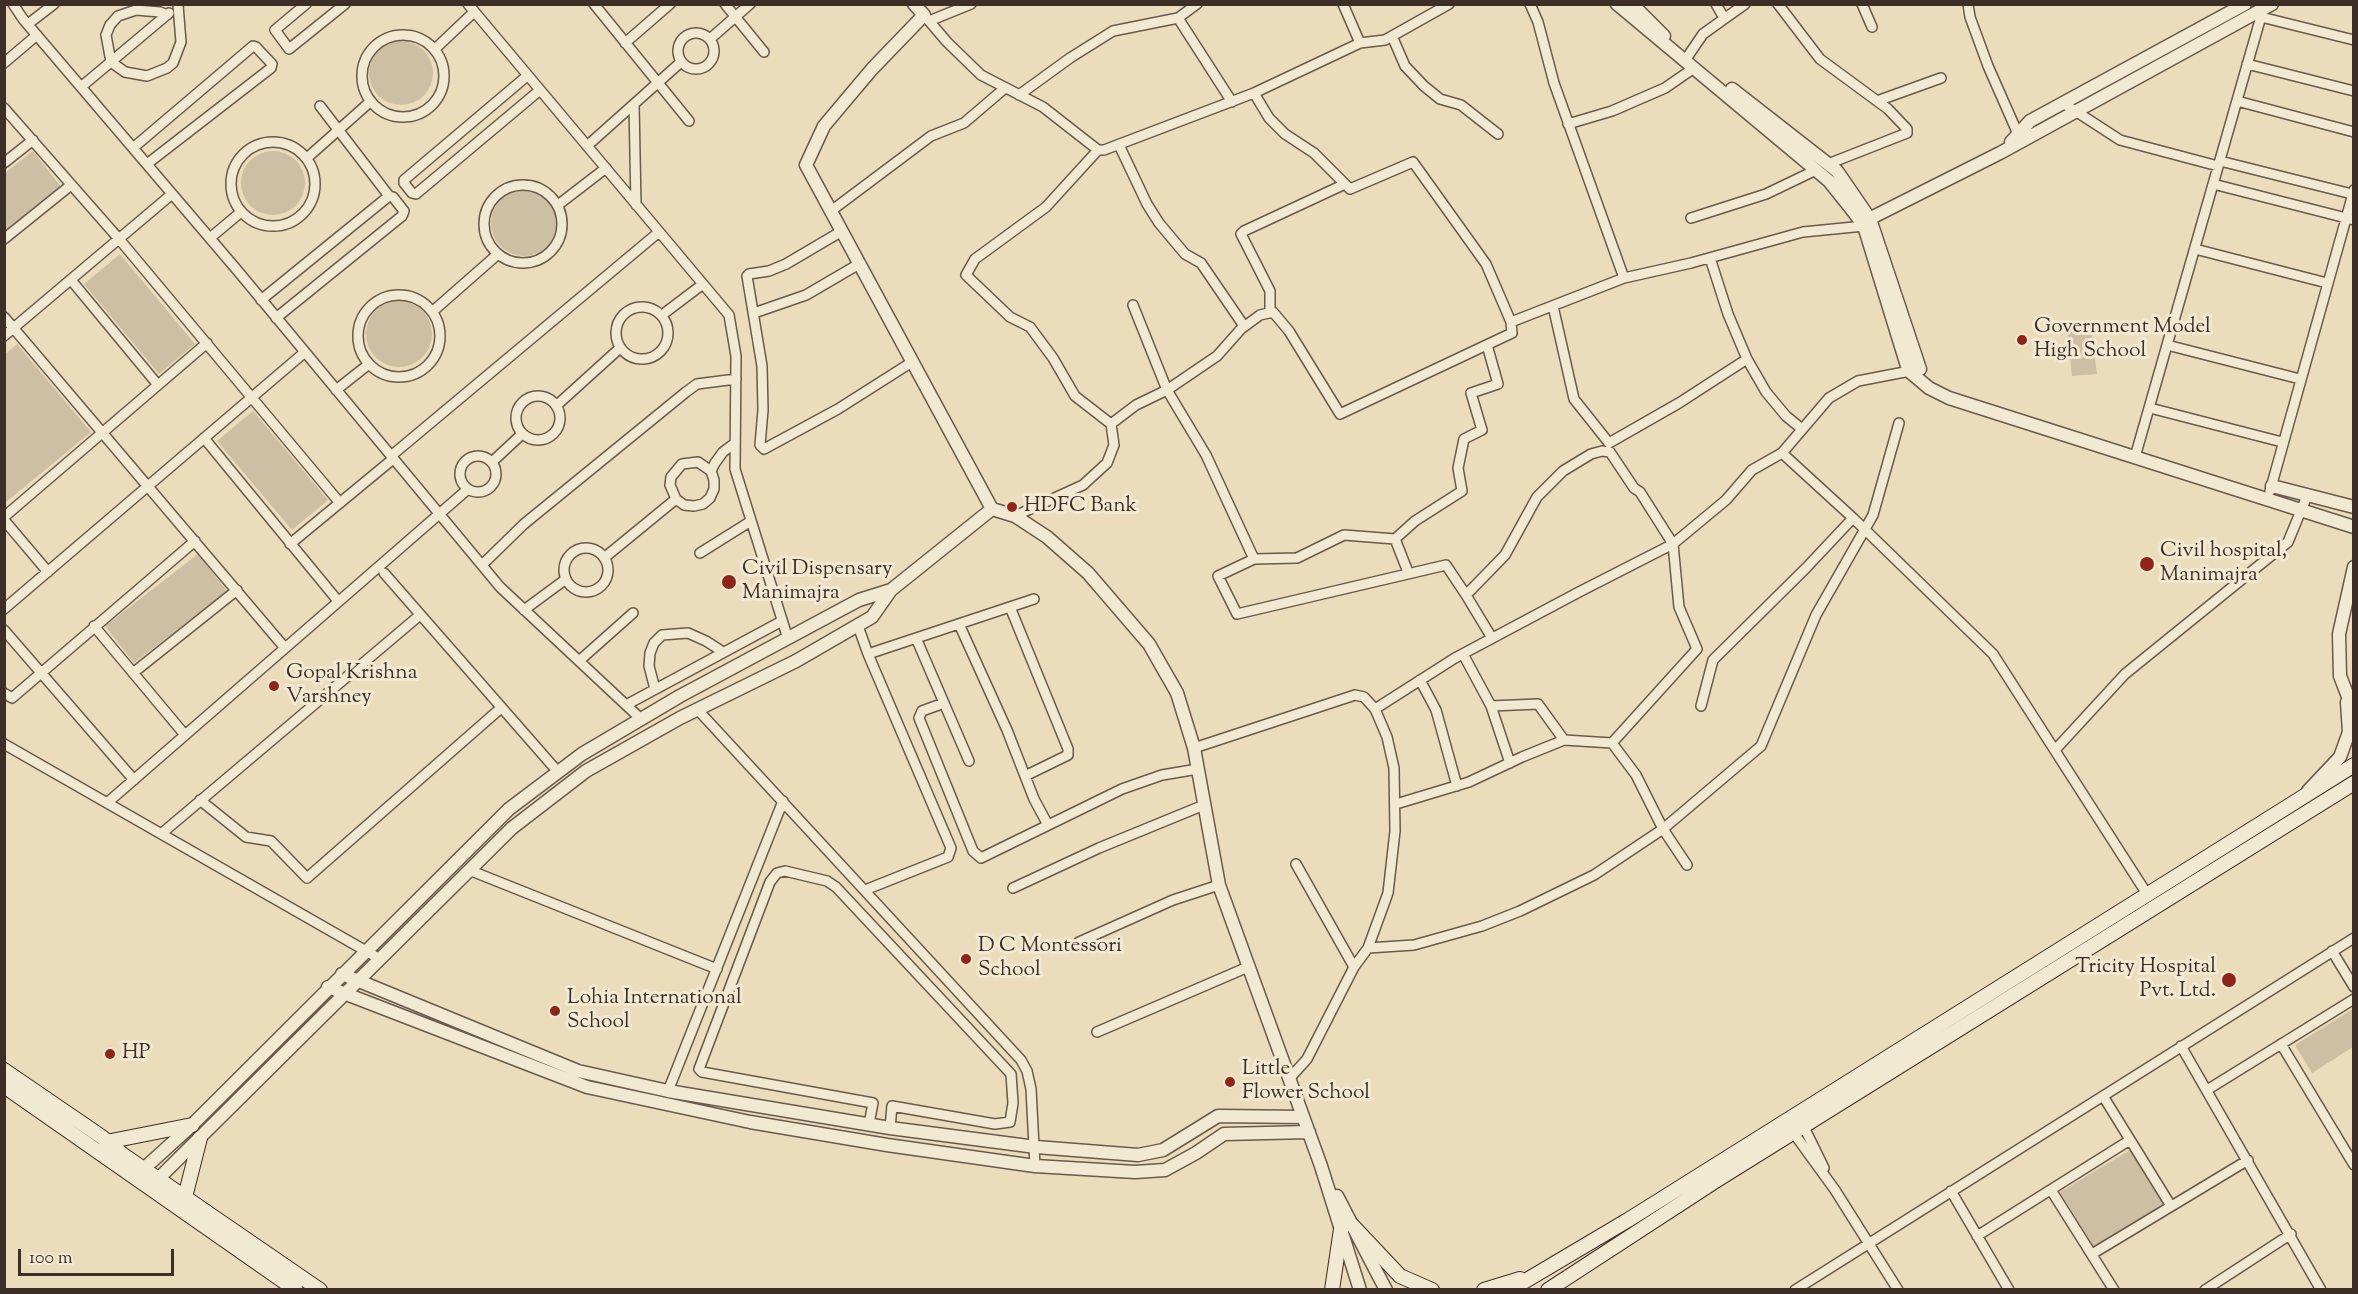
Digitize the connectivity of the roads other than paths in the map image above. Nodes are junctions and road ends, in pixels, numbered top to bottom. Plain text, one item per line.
1 (14, 4) edge
2 (54, 4) edge
3 (306, 4) edge
4 (345, 4) edge
5 (594, 4) edge
6 (670, 4) edge
7 (725, 4) edge
8 (750, 4) edge
9 (914, 4) edge
10 (971, 4) edge
11 (1197, 4) edge
12 (1343, 4) edge
13 (1423, 4) edge
14 (1449, 4) edge
15 (1530, 4) edge
16 (1617, 4) edge
17 (1632, 4) edge
18 (1716, 4) edge
19 (1745, 4) edge
20 (1778, 4) edge
21 (1862, 4) edge
22 (1968, 4) edge
23 (2245, 4) edge
24 (179, 5) edge
25 (471, 8) edge
26 (2265, 9) edge
27 (167, 15) junction
28 (1428, 15) junction
29 (735, 18) junction
30 (926, 18) junction
31 (1178, 18) junction
32 (1724, 18) junction
33 (28, 24) junction
34 (1872, 27) dead end
35 (37, 35) junction
36 (1392, 36) junction
37 (710, 39) junction
38 (2354, 40) edge
39 (625, 43) junction
40 (1360, 43) junction
41 (435, 49) junction
42 (764, 52) dead end
43 (1688, 56) junction
44 (111, 62) junction
45 (681, 62) junction
46 (4, 63) edge
47 (2247, 64) junction
48 (1694, 68) junction
49 (527, 76) junction
50 (1941, 78) dead end
51 (657, 82) junction
52 (81, 87) junction
53 (1005, 88) junction
54 (540, 90) junction
55 (2354, 91) edge
56 (1254, 93) junction
57 (1019, 95) junction
58 (371, 101) junction
59 (1876, 101) junction
60 (2237, 101) junction
61 (1232, 102) junction
62 (2063, 103) junction
63 (634, 104) junction
64 (320, 106) dead end
65 (4, 108) edge
66 (2075, 111) junction
67 (689, 120) dead end
68 (1568, 124) junction
69 (339, 130) junction
70 (2354, 132) edge
71 (1498, 134) dead end
72 (2018, 134) junction
73 (33, 140) junction
74 (1119, 145) junction
75 (587, 146) junction
76 (133, 148) junction
77 (1098, 150) junction
78 (2000, 153) junction
79 (307, 158) junction
80 (4, 163) edge
81 (2219, 163) junction
82 (147, 164) junction
83 (1828, 164) junction
84 (606, 168) junction
85 (1816, 170) junction
86 (1345, 184) junction
87 (2213, 184) junction
88 (70, 185) junction
89 (2353, 192) edge
90 (172, 194) junction
91 (389, 196) junction
92 (558, 205) junction
93 (636, 205) junction
94 (831, 211) junction
95 (241, 212) junction
96 (1691, 218) dead end
97 (2350, 219) edge
98 (1865, 223) junction
99 (842, 231) junction
100 (658, 232) junction
101 (210, 238) junction
102 (4, 239) edge
103 (119, 239) junction
104 (2195, 249) junction
105 (498, 254) junction
106 (1710, 258) junction
107 (859, 264) junction
108 (1624, 278) junction
109 (71, 280) junction
110 (2327, 283) junction
111 (703, 284) junction
112 (261, 300) junction
113 (1133, 305) dead end
114 (1553, 306) junction
115 (432, 312) junction
116 (753, 313) junction
117 (1270, 313) junction
118 (662, 315) junction
119 (4, 317) edge
120 (276, 318) junction
121 (1511, 322) junction
122 (1244, 326) junction
123 (14, 328) junction
124 (4, 336) edge
125 (207, 343) junction
126 (1487, 345) junction
127 (2167, 345) junction
128 (620, 348) junction
129 (305, 352) junction
130 (1747, 359) junction
131 (912, 362) junction
132 (369, 364) junction
133 (1915, 370) junction
134 (736, 379) junction
135 (2300, 379) junction
136 (158, 385) junction
137 (336, 390) junction
138 (1167, 390) junction
139 (252, 398) junction
140 (556, 406) junction
141 (2150, 408) junction
142 (1899, 423) dead end
143 (1111, 424) junction
144 (1802, 429) junction
145 (102, 433) junction
146 (522, 434) junction
147 (204, 438) junction
148 (2282, 442) junction
149 (735, 443) junction
150 (1782, 453) junction
151 (392, 457) junction
152 (2135, 457) junction
153 (492, 462) junction
154 (711, 471) junction
155 (2272, 486) junction
156 (148, 487) junction
157 (468, 489) junction
158 (2307, 496) junction
159 (676, 499) junction
160 (2267, 499) junction
161 (340, 503) junction
162 (2354, 507) edge
163 (992, 509) junction
164 (2301, 511) junction
165 (439, 513) junction
166 (1015, 516) junction
167 (1853, 518) junction
168 (4, 519) edge
169 (751, 521) junction
170 (2354, 527) edge
171 (1864, 529) junction
172 (1395, 539) junction
173 (195, 541) junction
174 (290, 544) junction
175 (1673, 544) junction
176 (700, 553) dead end
177 (604, 558) junction
178 (1254, 559) junction
179 (482, 565) junction
180 (2354, 567) edge
181 (48, 572) junction
182 (1408, 572) junction
183 (384, 573) dead end
184 (566, 579) junction
185 (237, 590) junction
186 (891, 590) junction
187 (1466, 595) junction
188 (1034, 599) dead end
189 (338, 601) junction
190 (1010, 607) junction
191 (4, 609) edge
192 (524, 610) junction
193 (633, 613) dead end
194 (420, 615) junction
195 (782, 621) junction
196 (959, 624) junction
197 (94, 626) junction
198 (858, 626) junction
199 (4, 630) edge
200 (916, 638) junction
201 (1492, 638) junction
202 (788, 639) junction
203 (285, 648) junction
204 (723, 652) junction
205 (868, 654) junction
206 (1462, 654) junction
207 (579, 661) junction
208 (796, 661) junction
209 (40, 672) junction
210 (133, 673) junction
211 (1420, 680) junction
212 (655, 689) junction
213 (4, 693) edge
214 (2347, 695) junction
215 (944, 703) junction
216 (626, 705) junction
217 (1491, 706) junction
218 (1701, 706) dead end
219 (501, 708) junction
220 (697, 709) junction
221 (1375, 709) junction
222 (2354, 712) edge
223 (641, 719) junction
224 (654, 732) junction
225 (185, 735) junction
226 (1564, 740) junction
227 (1612, 743) junction
228 (4, 744) edge
229 (1194, 748) junction
230 (2055, 750) junction
231 (969, 760) dead end
232 (1509, 763) junction
233 (2354, 765) edge
234 (1198, 769) junction
235 (558, 772) junction
236 (1025, 776) junction
237 (134, 780) junction
238 (2354, 783) edge
239 (1457, 786) junction
240 (200, 800) junction
241 (2299, 800) junction
242 (783, 801) junction
243 (107, 803) junction
244 (1396, 804) junction
245 (1204, 805) junction
246 (1048, 825) junction
247 (1663, 829) junction
248 (161, 834) junction
249 (1296, 864) dead end
250 (1687, 865) dead end
251 (469, 870) junction
252 (1218, 885) junction
253 (1013, 888) dead end
254 (865, 890) junction
255 (2147, 894) junction
256 (2354, 938) edge
257 (1079, 942) dead end
258 (1368, 948) junction
259 (365, 951) junction
260 (2332, 951) junction
261 (380, 959) junction
262 (1248, 967) junction
263 (1354, 967) junction
264 (717, 969) junction
265 (342, 974) junction
266 (359, 980) junction
267 (328, 987) junction
268 (2354, 987) edge
269 (345, 994) junction
270 (2354, 999) edge
271 (1097, 1032) dead end
272 (2281, 1044) junction
273 (2181, 1046) junction
274 (4, 1070) edge
275 (576, 1077) junction
276 (1289, 1079) junction
277 (4, 1086) edge
278 (2206, 1090) junction
279 (668, 1091) junction
280 (2103, 1096) junction
281 (873, 1103) junction
282 (211, 1106) junction
283 (892, 1106) junction
284 (223, 1116) junction
285 (1303, 1117) junction
286 (869, 1124) junction
287 (1795, 1124) junction
288 (192, 1125) junction
289 (890, 1128) junction
290 (1309, 1132) junction
291 (200, 1138) junction
292 (2130, 1140) junction
293 (106, 1142) junction
294 (1036, 1147) junction
295 (2248, 1160) junction
296 (2354, 1165) edge
297 (1035, 1166) junction
298 (139, 1173) junction
299 (154, 1183) junction
300 (2051, 1190) junction
301 (1951, 1191) junction
302 (184, 1197) junction
303 (2171, 1206) junction
304 (1347, 1227) junction
305 (2291, 1234) junction
306 (1977, 1236) junction
307 (1869, 1243) junction
308 (2092, 1254) junction
309 (1534, 1275) junction
310 (2220, 1286) edge
311 (296, 1290) edge
312 (320, 1290) edge
313 (1332, 1290) edge
314 (1360, 1290) edge
315 (1386, 1290) edge
316 (1432, 1290) edge
317 (1484, 1290) edge
318 (1510, 1290) edge
319 (1548, 1290) edge
320 (1795, 1290) edge
321 (1898, 1290) edge
322 (2009, 1290) edge
323 (2114, 1290) edge
324 (2205, 1290) edge
325 (2321, 1290) edge

1 - 33 street
2 - 33 street
3 - 4 street
5 - 39 street
6 - 39 street
7 - 29 street
8 - 29 street
9 - 30 street
10 - 30 street
11 - 31 street
12 - 40 street
13 - 28 street
14 - 28 street
15 - 68 street
16 - 48 street
17 - 43 street
18 - 32 street
19 - 32 street
20 - 59 street
21 - 34 street
22 - 72 street
23 - 62 street
24 - 27 street
24 - 44 street
25 - 41 street
25 - 49 street
26 - 38 street
26 - 47 street
26 - 66 street
27 - 44 street
27 - 44 street
28 - 36 street
29 - 37 street
29 - 42 street
30 - 53 street
30 - 94 street
31 - 57 street
31 - 61 street
32 - 43 street
33 - 35 street
35 - 46 street
35 - 52 street
36 - 40 street
36 - 71 street
37 - 45 street
37 - 45 street
39 - 51 street
40 - 56 street
41 - 58 street
41 - 58 street
43 - 83 street
44 - 52 street
45 - 51 street
47 - 55 street
47 - 60 street
48 - 68 street
48 - 85 street
49 - 54 street
49 - 54 street
50 - 59 street
51 - 63 street
51 - 67 street
52 - 76 street
53 - 57 street
53 - 94 street
54 - 75 street
56 - 61 street
56 - 86 street
57 - 77 street
58 - 69 street
59 - 83 street
60 - 70 street
60 - 81 street
61 - 74 street
62 - 66 street
62 - 72 street
63 - 75 street
63 - 93 street
64 - 69 street
65 - 73 street
66 - 78 street
66 - 81 street
68 - 108 street
69 - 79 street
69 - 91 street
72 - 78 street
73 - 80 street
73 - 88 street
74 - 77 street
74 - 122 street
75 - 84 street
76 - 82 street
76 - 82 street
77 - 143 street
78 - 98 street
79 - 95 street
79 - 95 street
81 - 87 street
81 - 89 street
82 - 90 street
83 - 98 street
84 - 92 street
84 - 93 street
85 - 96 street
85 - 98 street
86 - 117 street
86 - 121 street
87 - 97 street
87 - 104 street
88 - 102 street
88 - 103 street
89 - 97 street
90 - 101 street
90 - 103 street
91 - 112 street
91 - 120 street
92 - 105 street
92 - 105 street
93 - 100 street
94 - 99 street
95 - 101 street
97 - 110 street
98 - 106 street
98 - 133 street
99 - 107 street
99 - 116 street
100 - 111 street
100 - 151 street
101 - 112 street
103 - 109 street
103 - 125 street
104 - 110 street
104 - 127 street
105 - 115 street
106 - 108 street
106 - 130 street
107 - 116 street
107 - 131 street
108 - 114 street
109 - 123 street
109 - 136 street
110 - 135 street
111 - 118 street
111 - 134 street
112 - 120 street
113 - 138 street
114 - 121 street
114 - 130 street
115 - 132 street
115 - 132 street
116 - 131 street
117 - 122 street
117 - 126 street
118 - 128 street
118 - 128 street
119 - 123 street
120 - 129 street
121 - 126 street
122 - 138 street
123 - 124 street
123 - 145 street
125 - 136 street
125 - 139 street
126 - 172 street
127 - 135 street
127 - 141 street
128 - 140 street
129 - 137 street
129 - 139 street
130 - 144 street
131 - 163 street
132 - 137 street
133 - 144 street
133 - 152 street
134 - 149 street
134 - 179 street
135 - 148 street
136 - 145 street
137 - 151 street
138 - 143 street
138 - 178 street
139 - 147 street
139 - 161 street
140 - 146 street
140 - 146 street
141 - 148 street
141 - 152 street
142 - 171 street
143 - 166 street
144 - 150 street
145 - 156 street
145 - 168 street
146 - 153 street
147 - 156 street
147 - 174 street
148 - 155 street
149 - 154 street
149 - 169 street
150 - 167 street
150 - 175 street
151 - 161 street
151 - 165 street
152 - 160 street
153 - 157 street
153 - 157 street
154 - 159 street
154 - 159 street
155 - 158 street
155 - 160 street
156 - 173 street
156 - 181 street
157 - 165 street
158 - 162 street
158 - 164 street
159 - 177 street
160 - 164 street
161 - 174 street
163 - 166 street
163 - 186 street
164 - 170 street
164 - 230 street
165 - 179 street
165 - 189 street
166 - 229 street
167 - 171 street
167 - 218 street
168 - 181 street
169 - 176 street
169 - 195 street
171 - 230 street
171 - 247 street
172 - 178 street
172 - 182 street
173 - 185 street
173 - 197 street
174 - 189 street
175 - 187 street
175 - 201 street
175 - 227 street
177 - 184 street
177 - 184 street
178 - 182 street
179 - 192 street
180 - 214 street
181 - 191 street
182 - 187 street
183 - 194 street
184 - 192 street
185 - 203 street
185 - 210 street
186 - 198 street
186 - 202 street
187 - 201 street
188 - 190 street
189 - 203 street
190 - 196 street
190 - 236 street
192 - 207 street
193 - 207 street
194 - 219 street
194 - 240 street
195 - 202 street
195 - 204 street
196 - 200 street
196 - 236 street
197 - 209 street
197 - 210 street
198 - 205 street
198 - 208 street
199 - 209 street
200 - 205 street
200 - 215 street
201 - 206 street
202 - 208 street
202 - 223 street
203 - 225 street
204 - 212 street
204 - 212 street
205 - 254 street
206 - 211 street
206 - 217 street
207 - 216 street
208 - 220 street
209 - 213 street
209 - 237 street
210 - 225 street
211 - 221 street
211 - 239 street
212 - 216 street
214 - 222 street
214 - 241 street
215 - 231 street
215 - 246 street
216 - 223 street
217 - 226 street
217 - 232 street
219 - 235 street
219 - 240 street
220 - 224 street
220 - 242 street
221 - 229 street
221 - 244 street
223 - 224 street
223 - 235 street
224 - 251 street
225 - 237 street
226 - 227 street
226 - 232 street
227 - 247 street
228 - 243 street
229 - 234 street
230 - 255 street
232 - 239 street
233 - 241 main road
234 - 245 street
234 - 246 street
235 - 259 street
236 - 246 street
237 - 243 street
238 - 287 main road
239 - 244 street
240 - 248 street
241 - 255 main road
242 - 254 street
242 - 264 street
243 - 248 street
244 - 258 street
245 - 252 street
245 - 253 street
247 - 250 street
247 - 258 street
248 - 259 street
249 - 263 street
251 - 261 street
251 - 264 street
252 - 257 street
252 - 262 street
254 - 294 street
255 - 287 main road
256 - 260 street
258 - 263 street
259 - 261 street
259 - 265 street
260 - 268 street
260 - 273 street
261 - 266 street
262 - 271 street
262 - 276 street
263 - 276 street
264 - 279 street
265 - 266 street
265 - 267 street
266 - 269 street
266 - 275 street
267 - 269 street
267 - 282 street
269 - 275 street
269 - 284 street
270 - 272 street
272 - 278 street
272 - 296 street
273 - 278 street
273 - 280 street
274 - 293 main road
275 - 279 street
275 - 297 street
276 - 285 street
277 - 298 main road
278 - 295 street
279 - 286 street
280 - 292 street
280 - 301 street
281 - 283 street
281 - 283 street
281 - 286 street
282 - 284 street
282 - 288 street
283 - 289 street
284 - 291 street
285 - 290 street
285 - 294 street
286 - 289 street
287 - 307 street
287 - 309 main road
287 - 319 main road
288 - 293 main road
288 - 298 street
289 - 294 street
290 - 297 street
290 - 304 street
291 - 299 street
291 - 302 main road
292 - 300 street
292 - 303 street
293 - 298 main road
294 - 297 street
295 - 303 street
295 - 305 street
298 - 299 main road
299 - 302 main road
299 - 311 main road
300 - 306 street
300 - 308 street
301 - 306 street
301 - 307 street
302 - 312 main road
303 - 308 street
304 - 313 main road
304 - 314 street
304 - 315 street
304 - 316 main road
305 - 310 street
305 - 325 street
306 - 322 street
307 - 320 street
307 - 321 street
308 - 323 street
309 - 317 main road
309 - 318 main road
310 - 324 street

